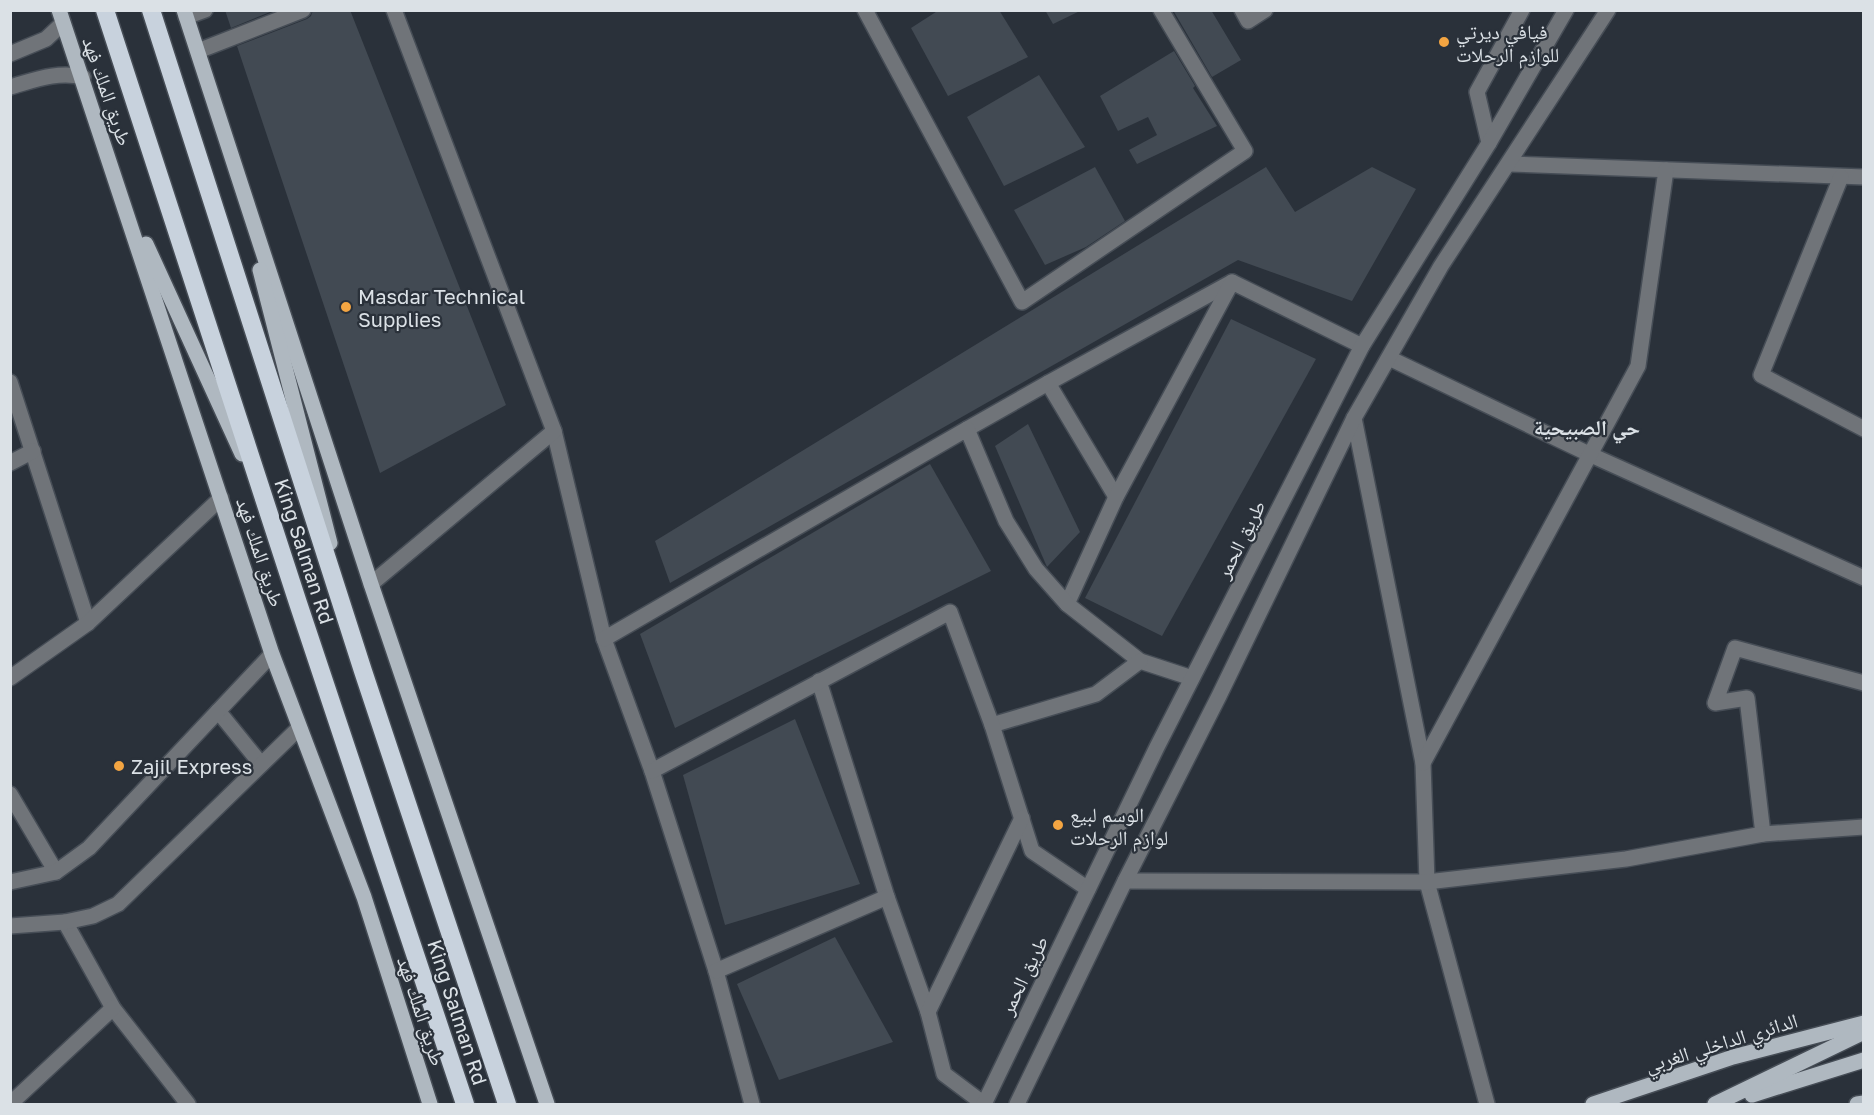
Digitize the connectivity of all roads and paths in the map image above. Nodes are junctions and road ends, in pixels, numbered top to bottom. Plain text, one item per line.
1 (105, 10) edge
2 (151, 10) edge
3 (205, 10) edge
4 (303, 10) edge
5 (394, 10) edge
6 (865, 10) edge
7 (1161, 10) edge
8 (1242, 10) edge
9 (1265, 10) edge
10 (1522, 10) edge
11 (1566, 10) edge
12 (1608, 10) edge
13 (185, 14) edge
14 (61, 17) edge
15 (198, 51) junction
16 (10, 54) edge
17 (82, 77) junction
18 (10, 87) edge
19 (223, 124) junction
20 (1489, 142) junction
21 (1510, 164) junction
22 (1666, 170) junction
23 (115, 176) junction
24 (1841, 177) junction
25 (1863, 177) edge
26 (1232, 282) junction
27 (1362, 346) junction
28 (1389, 358) junction
29 (10, 382) edge
30 (1048, 382) junction
31 (1354, 418) junction
32 (966, 429) junction
33 (1863, 429) edge
34 (554, 431) junction
35 (33, 451) junction
36 (1591, 455) junction
37 (10, 463) edge
38 (1116, 497) junction
39 (221, 498) junction
40 (267, 508) junction
41 (1863, 578) edge
42 (371, 584) junction
43 (1067, 604) junction
44 (87, 623) junction
45 (604, 639) junction
46 (272, 654) junction
47 (1140, 661) junction
48 (363, 671) junction
49 (10, 678) edge
50 (1192, 678) junction
51 (819, 681) junction
52 (1863, 683) edge
53 (218, 711) junction
54 (992, 725) junction
55 (299, 728) junction
56 (1423, 763) junction
57 (261, 764) junction
58 (652, 771) junction
59 (10, 794) edge
60 (1022, 818) junction
61 (1863, 827) edge
62 (1763, 834) junction
63 (57, 872) junction
64 (1125, 881) junction
65 (10, 882) edge
66 (1427, 882) junction
67 (1088, 889) junction
68 (887, 897) junction
69 (65, 922) junction
70 (10, 926) edge
71 (716, 971) junction
72 (113, 1008) junction
73 (928, 1012) junction
74 (1863, 1023) edge
75 (1863, 1032) edge
76 (1863, 1060) edge
77 (1863, 1103) edge
78 (10, 1104) edge
79 (188, 1104) edge
80 (430, 1104) edge
81 (465, 1104) edge
82 (507, 1104) edge
83 (547, 1104) edge
84 (752, 1104) edge
85 (984, 1104) edge
86 (1017, 1104) edge
87 (1487, 1104) edge
88 (1593, 1104) edge
89 (1715, 1104) edge
90 (1721, 1104) edge
91 (1857, 1104) edge

1 - 40 highway, King Salman Rd
2 - 48 highway, King Salman Rd
3 - 13 street
4 - 15 street
5 - 34 street
6 - 7 street
8 - 9 street
10 - 20 street
11 - 20 street, طريق الحمر
12 - 21 street
13 - 15 main road
14 - 16 street
14 - 17 main road, طريق الملك فهد
15 - 19 main road
17 - 18 street
17 - 23 main road, طريق الملك فهد
19 - 42 main road
19 - 48 main road
20 - 27 street, طريق الحمر
21 - 22 street
21 - 28 street
22 - 24 street
22 - 36 street
23 - 39 main road, طريق الملك فهد
23 - 40 main road
24 - 25 street
24 - 33 street
26 - 27 street
26 - 30 street
26 - 38 street
27 - 50 street, طريق الحمر
28 - 31 street
28 - 36 street
29 - 35 street
30 - 32 street
30 - 38 street
31 - 56 street
31 - 64 street
32 - 43 street
32 - 45 street
34 - 42 street
34 - 45 street
35 - 37 street
35 - 44 street
36 - 41 street
36 - 56 street
38 - 43 street
39 - 44 street
39 - 46 main road, طريق الملك فهد
40 - 81 highway, King Salman Rd
42 - 83 main road
43 - 47 street
44 - 49 street
45 - 58 street
46 - 53 street
46 - 55 main road, طريق الملك فهد
47 - 50 street
47 - 54 street
48 - 82 highway, King Salman Rd
50 - 67 street, طريق الحمر
51 - 54 street
51 - 58 street
51 - 68 street
52 - 62 street
53 - 57 street
53 - 63 street
54 - 60 street
55 - 57 street
55 - 80 main road, طريق الملك فهد
56 - 66 street
57 - 69 street
58 - 71 street
59 - 63 street
60 - 67 street
60 - 73 street
61 - 62 street
62 - 66 street
63 - 65 street
64 - 66 street
64 - 86 street
66 - 87 street
67 - 85 street, طريق الحمر
68 - 71 street
68 - 73 street
69 - 70 street
69 - 72 street
71 - 84 street
72 - 78 street
72 - 79 street
73 - 85 street
74 - 88 main road, الدائري الداخلي الغربي
75 - 89 main road
76 - 90 main road
77 - 91 main road

